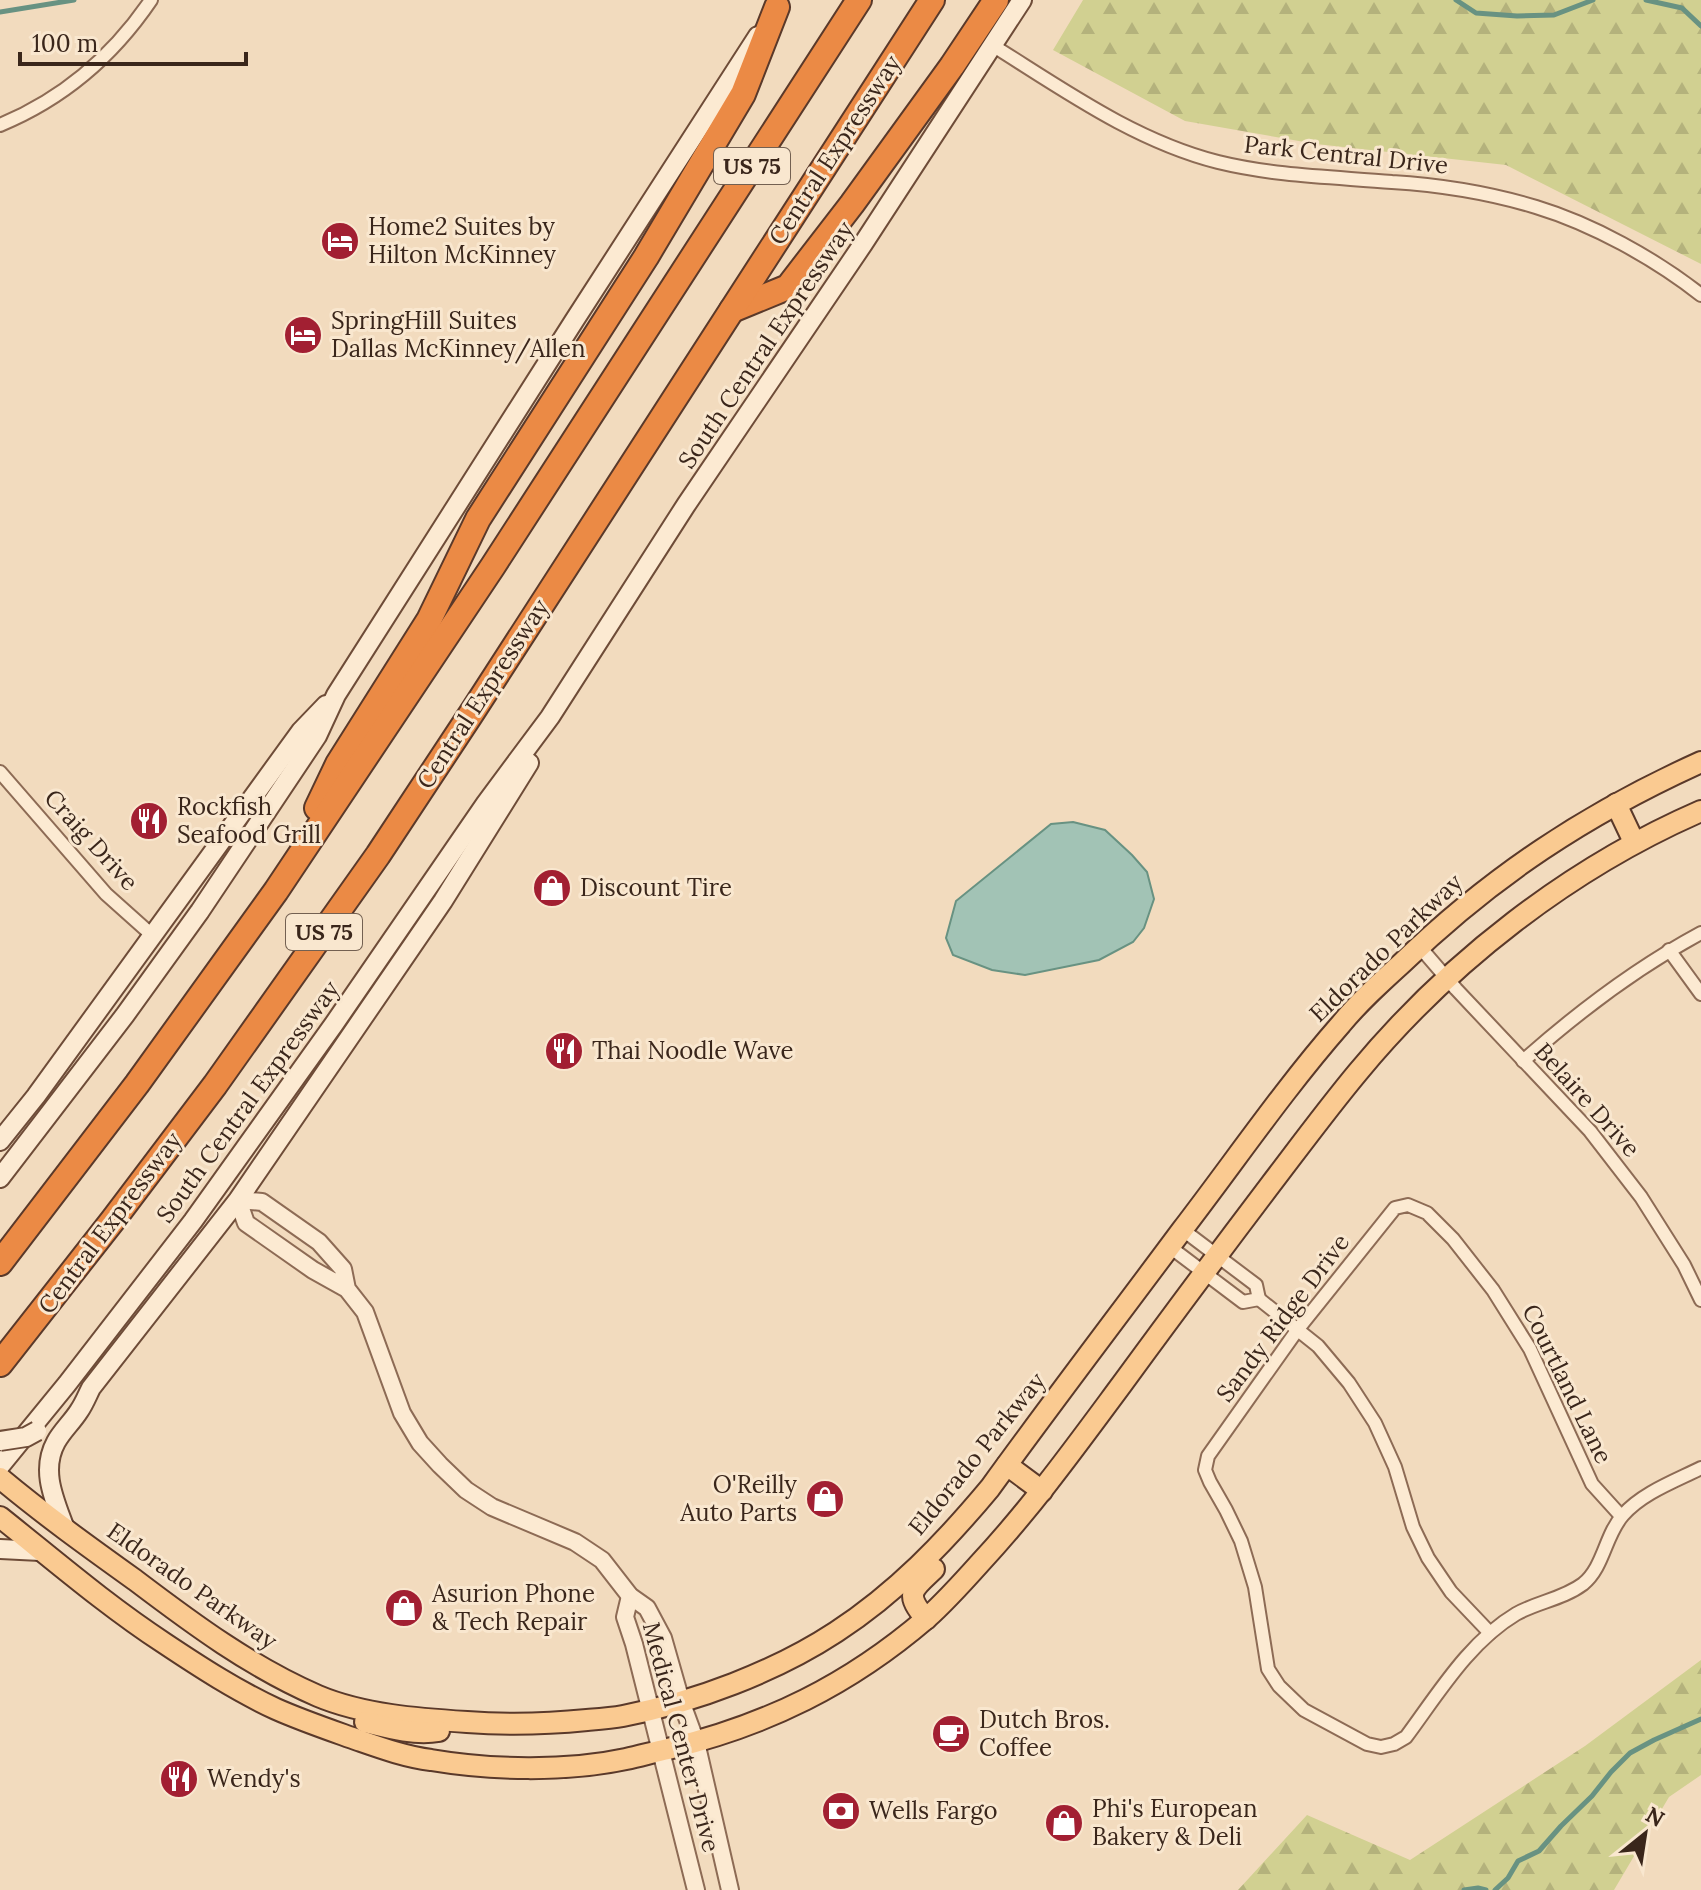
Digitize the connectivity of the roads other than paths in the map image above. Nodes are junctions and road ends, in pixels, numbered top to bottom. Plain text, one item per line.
1 (151, 0) edge
2 (859, 0) edge
3 (932, 0) edge
4 (996, 0) edge
5 (1022, 0) edge
6 (779, 4) edge
7 (992, 45) junction
8 (0, 125) edge
9 (1701, 295) edge
10 (732, 310) junction
11 (336, 695) junction
12 (550, 717) junction
13 (1701, 762) edge
14 (0, 772) edge
15 (1616, 804) junction
16 (1701, 811) edge
17 (1634, 842) junction
18 (276, 891) junction
19 (1701, 933) edge
20 (153, 936) junction
21 (1419, 946) junction
22 (1669, 950) junction
23 (1447, 979) junction
24 (1701, 994) edge
25 (1523, 1061) junction
26 (0, 1141) edge
27 (0, 1178) edge
28 (238, 1200) junction
29 (1408, 1205) joint
30 (1176, 1238) junction
31 (1217, 1256) junction
32 (0, 1263) edge
33 (1204, 1273) junction
34 (347, 1289) junction
35 (1259, 1299) junction
36 (1701, 1300) edge
37 (1298, 1329) junction
38 (0, 1364) edge
39 (91, 1388) junction
40 (0, 1429) edge
41 (43, 1429) junction
42 (0, 1441) edge
43 (1007, 1465) junction
44 (1701, 1468) edge
45 (1, 1476) edge
46 (990, 1488) junction
47 (1042, 1491) junction
48 (1621, 1516) junction
49 (0, 1517) edge
50 (65, 1529) junction
51 (0, 1549) edge
52 (40, 1551) junction
53 (630, 1596) junction
54 (926, 1619) junction
55 (1490, 1633) junction
56 (160, 1641) junction
57 (286, 1680) junction
58 (681, 1701) junction
59 (274, 1708) junction
60 (651, 1709) junction
61 (484, 1723) junction
62 (696, 1742) junction
63 (660, 1751) junction
64 (696, 1890) edge
65 (730, 1890) edge

1 - 8 street
2 - 18 highway, US 75
3 - 10 highway, Central Expressway / US 75
4 - 10 highway
5 - 7 main road, South Central Expressway
6 - 11 main road
6 - 18 highway
7 - 9 street, Park Central Drive
7 - 12 main road, South Central Expressway
10 - 38 highway, Central Expressway / US 75
11 - 20 main road
11 - 27 main road
12 - 28 main road, South Central Expressway
12 - 45 main road, South Central Expressway
13 - 15 main road, Eldorado Parkway
14 - 20 street, Craig Drive
15 - 17 main road
15 - 21 main road, Eldorado Parkway
16 - 17 main road
17 - 23 main road
18 - 32 highway, US 75
19 - 22 street
20 - 26 main road
21 - 23 street, Belaire Drive
21 - 30 main road, Eldorado Parkway
22 - 24 street
22 - 25 street
23 - 25 street, Belaire Drive
23 - 31 main road
25 - 36 street, Belaire Drive
28 - 34 street, Medical Center Drive
28 - 34 street, Medical Center Drive
28 - 39 main road, South Central Expressway
29 - 37 street, Sandy Ridge Drive
29 - 48 street, Courtland Lane
30 - 31 street
30 - 33 street
30 - 43 main road, Eldorado Parkway
31 - 33 main road
31 - 35 street
33 - 35 street
33 - 47 main road
34 - 53 street, Medical Center Drive
35 - 37 street
37 - 55 street
37 - 55 street, Sandy Ridge Drive
39 - 41 main road
39 - 50 main road
40 - 41 main road
41 - 42 main road, bridge
43 - 46 main road, Eldorado Parkway
43 - 47 main road
44 - 48 street
45 - 50 main road, Eldorado Parkway
46 - 54 main road
46 - 58 main road, Eldorado Parkway
47 - 54 main road
48 - 55 street
49 - 52 main road
50 - 57 main road, Eldorado Parkway
51 - 52 main road
52 - 56 main road
53 - 58 street, Medical Center Drive
53 - 60 street, Medical Center Drive
54 - 62 main road
56 - 57 main road
56 - 59 main road
57 - 61 main road, Eldorado Parkway
58 - 60 main road, Eldorado Parkway
58 - 62 street, Medical Center Drive
59 - 61 main road
59 - 63 main road
60 - 61 main road, Eldorado Parkway
60 - 63 street, Medical Center Drive
62 - 63 main road
62 - 65 street, Medical Center Drive
63 - 64 street, Medical Center Drive

